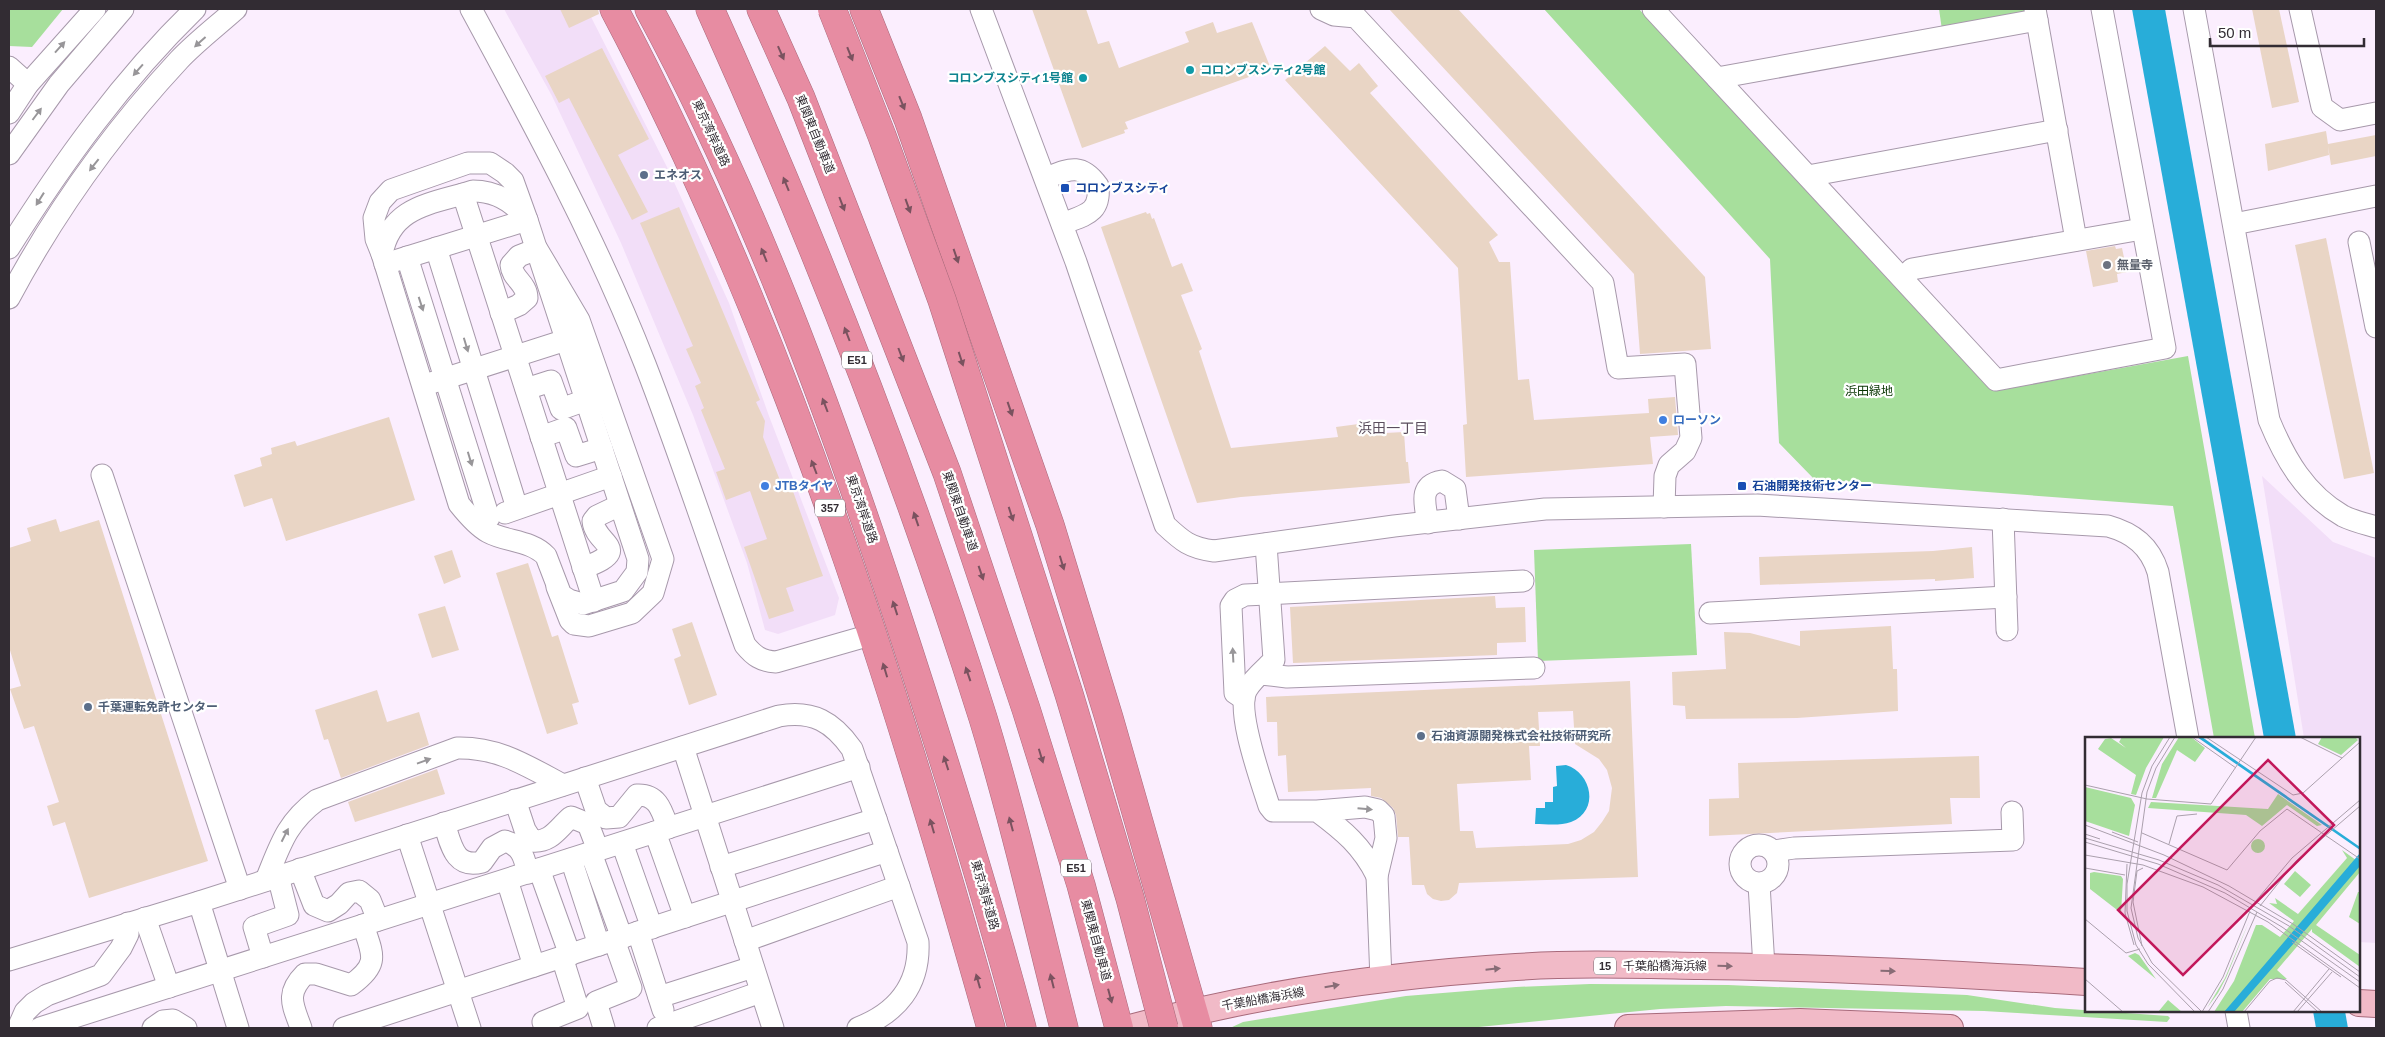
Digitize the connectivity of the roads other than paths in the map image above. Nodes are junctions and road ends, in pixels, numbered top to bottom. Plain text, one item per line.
1 (95, 9) edge
2 (123, 9) edge
3 (195, 9) edge
4 (236, 9) edge
5 (471, 9) edge
6 (614, 9) edge
7 (649, 9) edge
8 (710, 9) edge
9 (761, 9) edge
10 (832, 9) edge
11 (864, 9) edge
12 (981, 9) edge
13 (1321, 9) edge
14 (1653, 9) edge
15 (2102, 9) edge
16 (2194, 9) edge
17 (2300, 9) edge
18 (2036, 14) edge
19 (9, 67) edge
20 (1717, 78) junction
21 (28, 84) junction
22 (9, 113) edge
23 (2376, 113) edge
24 (2057, 130) junction
25 (9, 154) edge
26 (1808, 176) junction
27 (1046, 178) junction
28 (463, 194) junction
29 (2376, 196) edge
30 (527, 220) junction
31 (1062, 224) junction
32 (2234, 224) junction
33 (2142, 229) junction
34 (476, 236) junction
35 (2076, 240) junction
36 (2359, 242) dead end
37 (9, 248) edge
38 (537, 249) junction
39 (421, 253) junction
40 (384, 259) junction
41 (1902, 278) junction
42 (9, 298) edge
43 (501, 313) junction
44 (2376, 327) edge
45 (566, 340) junction
46 (515, 356) junction
47 (459, 374) junction
48 (423, 386) junction
49 (526, 389) junction
50 (586, 400) junction
51 (541, 437) junction
52 (602, 448) junction
53 (102, 475) dead end
54 (611, 476) junction
55 (559, 494) junction
56 (620, 505) junction
57 (1664, 507) junction
58 (496, 516) junction
59 (1459, 519) junction
60 (2003, 519) junction
61 (1428, 523) junction
62 (2376, 527) edge
63 (1266, 544) junction
64 (583, 568) junction
65 (1523, 581) dead end
66 (558, 587) junction
67 (1270, 594) junction
68 (2006, 598) junction
69 (594, 601) junction
70 (1710, 613) dead end
71 (2007, 630) dead end
72 (874, 634) junction
73 (1534, 668) dead end
74 (1261, 674) junction
75 (1244, 698) junction
76 (2188, 737) edge
77 (682, 747) junction
78 (859, 767) junction
79 (585, 778) junction
80 (563, 785) junction
81 (515, 800) junction
82 (1317, 811) junction
83 (2012, 812) dead end
84 (705, 816) junction
85 (876, 819) junction
86 (444, 823) junction
87 (662, 830) junction
88 (407, 835) junction
89 (622, 843) junction
90 (887, 851) junction
91 (1774, 851) junction
92 (595, 852) junction
93 (571, 859) junction
94 (721, 867) junction
95 (300, 869) junction
96 (534, 871) junction
97 (1377, 876) junction
98 (272, 878) junction
99 (507, 880) junction
100 (1759, 884) junction
101 (899, 886) junction
102 (240, 888) junction
103 (200, 902) junction
104 (732, 902) junction
105 (430, 904) junction
106 (685, 917) junction
107 (136, 921) junction
108 (371, 923) junction
109 (625, 937) junction
110 (745, 941) junction
111 (566, 956) junction
112 (263, 957) junction
113 (9, 960) edge
114 (534, 966) junction
115 (753, 967) junction
116 (1764, 967) junction
117 (220, 971) junction
118 (1381, 980) junction
119 (2085, 982) edge
120 (169, 987) junction
121 (458, 991) junction
122 (761, 992) junction
123 (659, 997) junction
124 (2360, 1003) edge
125 (2376, 1004) edge
126 (2236, 1012) edge
127 (94, 1020) edge
128 (1196, 1020) edge
129 (390, 1021) edge
130 (663, 1026) edge
131 (18, 1028) edge
132 (40, 1028) edge
133 (153, 1028) edge
134 (186, 1028) edge
135 (238, 1028) edge
136 (300, 1028) edge
137 (344, 1028) edge
138 (470, 1028) edge
139 (545, 1028) edge
140 (604, 1028) edge
141 (773, 1028) edge
142 (858, 1028) edge
143 (991, 1028) edge
144 (1022, 1028) edge
145 (1064, 1028) edge
146 (1119, 1028) edge
147 (1130, 1028) edge
148 (1164, 1028) edge
149 (1628, 1028) edge
150 (1950, 1028) edge
151 (2239, 1028) edge

21 -> 1 street
25 -> 2 street
3 -> 37 street
4 -> 42 street
5 - 72 street
72 -> 6 highway, 357
144 -> 7 highway, 東京湾岸道路 / 357
145 -> 8 highway, E51
9 -> 146 highway, 東関東自動車道 / E51
10 -> 148 highway, bridge
11 -> 128 highway
12 - 27 street
13 - 57 street
14 - 20 street
15 - 33 street
16 - 32 street
17 - 23 street
18 - 20 street
18 - 24 street
19 - 21 street
20 - 26 street
21 - 22 street
24 - 26 street
24 - 35 street
26 - 41 street
27 - 31 street
27 - 31 street
28 - 30 street
28 - 34 street
28 - 40 street
29 - 32 street
30 - 34 street
30 - 38 street
30 - 40 street
31 - 63 street
32 - 62 street
33 - 35 street
33 - 41 street
34 - 39 street
34 - 43 street
35 - 41 street
36 - 44 street
38 - 43 street
38 - 45 street
38 - 66 street
39 - 40 street
39 -> 47 street
39 -> 47 street
40 - 48 street
43 - 46 street
45 - 46 street
45 - 50 street
46 - 47 street
46 - 49 street
47 - 48 street
47 - 58 street
47 -> 58 street
48 - 58 street
49 - 50 street
49 - 51 street
50 - 52 street
51 - 52 street
51 - 55 street
52 - 54 street
53 - 102 street
54 - 55 street
54 - 56 street
55 - 58 street
55 - 64 street
56 - 64 street
56 - 69 street
57 - 59 street
57 - 60 street
58 - 66 street
59 - 61 street
59 - 61 street
60 - 68 street
60 - 76 street
61 - 63 street
63 - 67 street
64 - 69 street
65 - 67 street
66 - 69 street
67 - 74 street
75 -> 67 street
68 - 70 street
68 - 71 street
143 -> 72 highway, 357
73 - 74 street
74 - 75 street
75 - 82 street
77 - 78 street
77 - 79 street
77 - 84 street
78 - 84 street
78 - 85 street
79 - 80 street
79 - 87 street
80 - 81 street
98 -> 80 street
81 - 86 street
81 - 92 street
82 - 97 street
82 -> 97 street
83 - 91 street
84 - 87 street
84 - 94 street
85 - 90 street
85 - 94 street
86 - 88 street
86 - 96 street
87 - 89 street
87 - 106 street
88 - 95 street
88 - 105 street
89 - 92 street
89 - 109 street
90 - 101 street
90 - 104 street
91 - 100 street
91 - 100 street
92 - 93 street
92 - 109 street
93 - 96 street
93 - 109 street
94 - 104 street
95 - 98 street
95 - 108 street
96 - 99 street
96 - 111 street
97 - 118 street
98 - 102 street
98 - 112 street
99 - 105 street
99 - 114 street
100 - 116 street
101 - 110 street
101 - 142 street
102 - 103 street
103 - 107 street
103 - 117 street
104 - 106 street
104 - 110 street
105 - 108 street
105 - 121 street
106 - 109 street
107 - 113 street
107 - 120 street
107 - 131 street
108 - 112 street
108 - 136 street
109 - 111 street
109 - 123 street
109 - 140 street
110 - 115 street
111 - 114 street
111 - 139 street
112 - 117 street
114 - 121 street
115 - 122 street
115 - 123 street
118 -> 116 main road, 千葉船橋海浜線 / 15
116 -> 119 main road, 千葉船橋海浜線 / 15
117 - 120 street
117 - 135 street
128 -> 118 main road, 千葉船橋海浜線 / 15
120 - 127 street
121 - 129 street
121 - 138 street
122 - 130 street
122 - 141 street
123 - 130 street
124 - 125 main road
126 - 151 street
127 - 132 street
128 - 147 main road, 千葉船橋海浜線 / 15
129 - 137 street
133 - 134 street
149 - 150 main road

